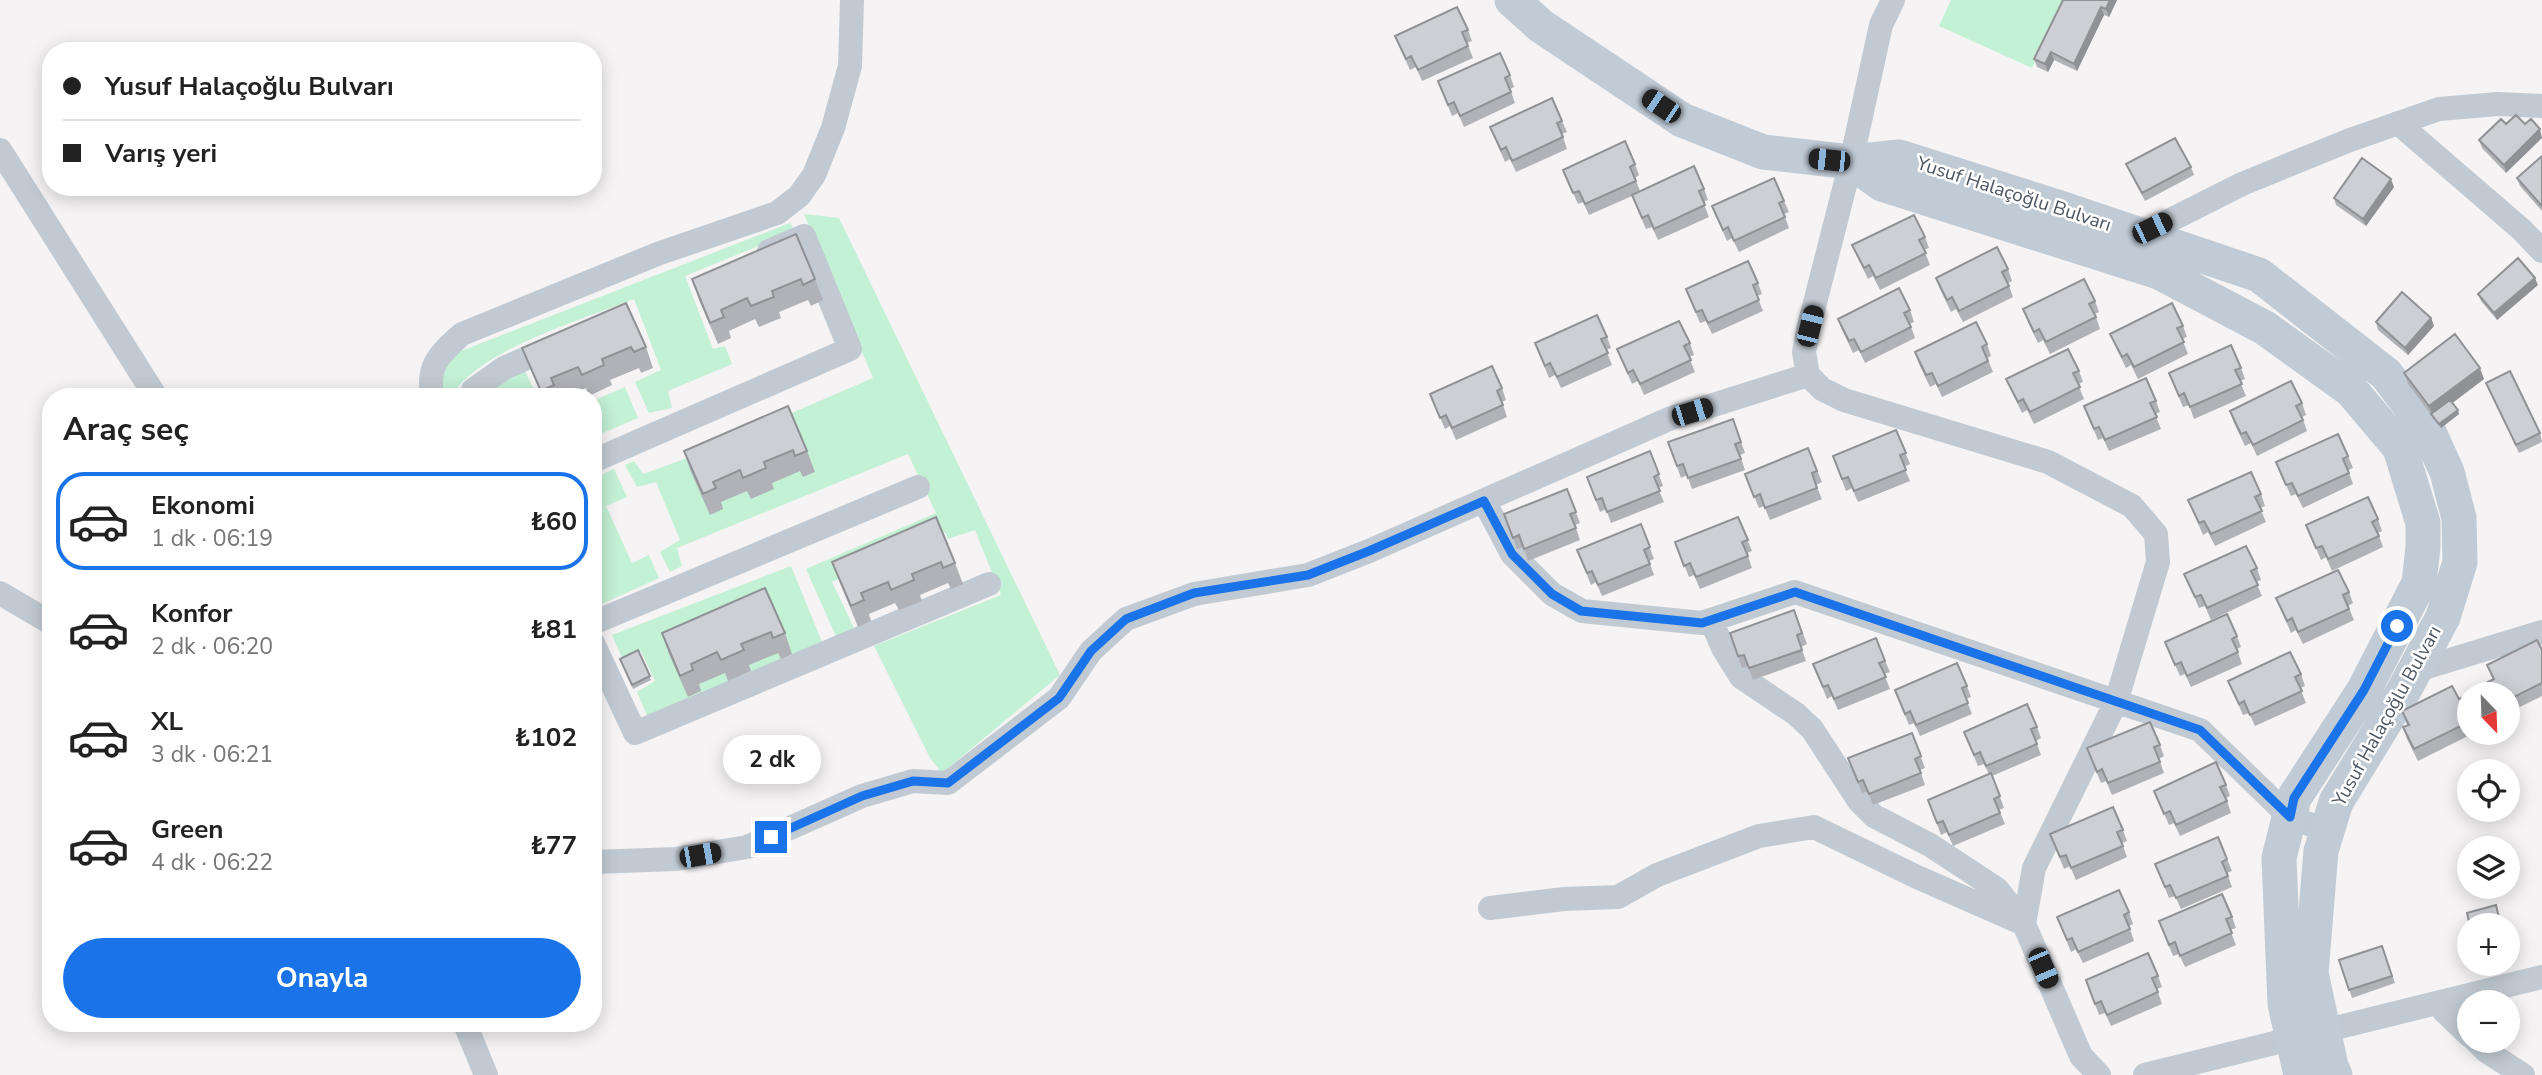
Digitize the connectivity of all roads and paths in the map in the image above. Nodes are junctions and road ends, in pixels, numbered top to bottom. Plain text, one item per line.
1 (852, 0) edge
2 (1511, 0) edge
3 (1892, 0) edge
4 (2542, 106) edge
5 (2398, 123) junction
6 (0, 150) edge
7 (1851, 162) junction
8 (2141, 235) junction
9 (2542, 251) edge
10 (744, 261) edge
11 (578, 336) edge
12 (1808, 375) junction
13 (150, 388) edge
14 (431, 388) edge
15 (476, 388) edge
16 (602, 457) edge
17 (918, 486) dead end
18 (1484, 501) junction
19 (989, 584) dead end
20 (0, 593) edge
21 (42, 618) edge
22 (602, 619) edge
23 (1711, 620) junction
24 (2542, 632) edge
25 (602, 662) edge
26 (2414, 671) junction
27 (2116, 702) junction
28 (2290, 817) junction
29 (2327, 831) junction
30 (602, 862) edge
31 (1490, 908) dead end
32 (2024, 924) junction
33 (2542, 977) edge
34 (2440, 1002) junction
35 (2457, 1023) edge
36 (469, 1032) edge
37 (2308, 1034) junction
38 (2489, 1053) edge
39 (486, 1075) edge
40 (2099, 1075) edge
41 (2145, 1075) edge
42 (2301, 1075) edge
43 (2335, 1075) edge
44 (2523, 1075) edge

1 - 14 street
2 - 7 street, Yusuf Halaçoğlu Bulvarı
3 - 7 street
4 - 5 street
5 - 8 street
5 - 9 street
6 - 13 street
7 - 8 street, Yusuf Halaçoğlu Bulvarı
7 - 12 street
7 - 28 street, Yusuf Halaçoğlu Bulvarı
8 - 26 street, Yusuf Halaçoğlu Bulvarı
10 - 16 street
11 - 15 street
12 - 18 street
12 - 27 street
17 - 22 street
18 - 23 street
18 - 30 street
19 - 25 street
20 - 21 street
23 - 27 street
23 - 32 street
24 - 26 street
26 - 29 street, Yusuf Halaçoğlu Bulvarı
27 - 28 street
27 - 32 street
28 - 29 street
28 - 37 street, Yusuf Halaçoğlu Bulvarı
29 - 37 street, Yusuf Halaçoğlu Bulvarı
31 - 32 street
32 - 40 street
33 - 34 street
34 - 35 street
34 - 37 street
36 - 39 street
37 - 41 street
37 - 42 street, Yusuf Halaçoğlu Bulvarı
37 - 43 street, Yusuf Halaçoğlu Bulvarı
38 - 44 street

